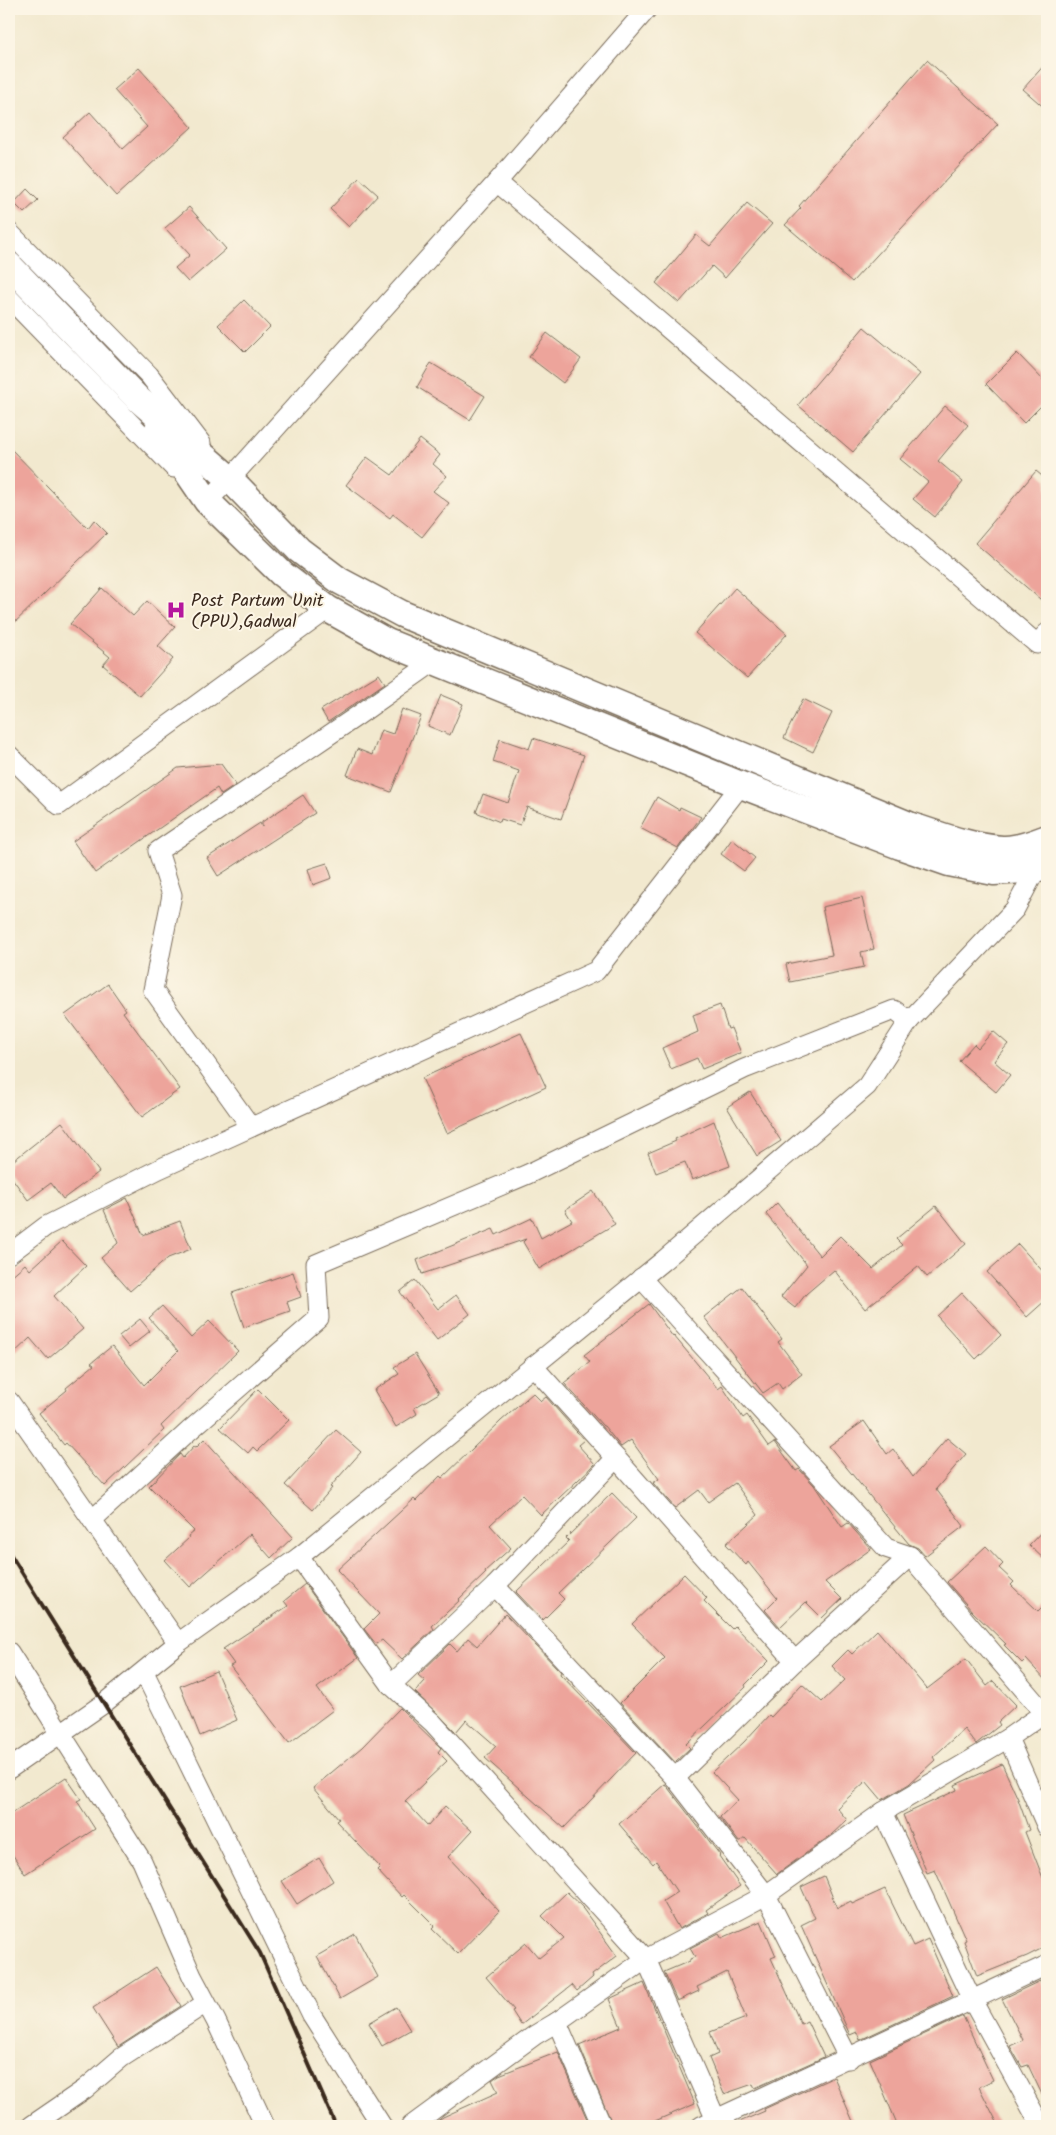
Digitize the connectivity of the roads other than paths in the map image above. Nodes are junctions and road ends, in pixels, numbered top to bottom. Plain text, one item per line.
1 (647, 9) edge
2 (497, 182) junction
3 (9, 232) edge
4 (9, 266) edge
5 (9, 298) edge
6 (137, 398) junction
7 (230, 479) junction
8 (207, 501) junction
9 (328, 609) junction
10 (1047, 633) edge
11 (435, 661) junction
12 (9, 755) edge
13 (741, 785) junction
14 (1041, 853) edge
15 (909, 1021) junction
16 (251, 1127) junction
17 (9, 1254) edge
18 (641, 1278) junction
19 (533, 1366) junction
20 (9, 1401) edge
21 (616, 1458) junction
22 (92, 1520) junction
23 (910, 1556) junction
24 (299, 1557) junction
25 (495, 1586) junction
26 (178, 1643) junction
27 (9, 1652) edge
28 (795, 1661) junction
29 (144, 1672) junction
30 (391, 1685) junction
31 (1046, 1712) edge
32 (60, 1734) junction
33 (1008, 1738) junction
34 (9, 1769) edge
35 (675, 1778) junction
36 (883, 1812) junction
37 (1045, 1816) edge
38 (766, 1895) junction
39 (646, 1959) junction
40 (1047, 1965) edge
41 (972, 2000) junction
42 (206, 2003) junction
43 (557, 2022) junction
44 (849, 2058) junction
45 (1041, 2117) edge
46 (712, 2124) edge
47 (31, 2126) edge
48 (266, 2126) edge
49 (382, 2126) edge
50 (411, 2126) edge
51 (602, 2126) edge

1 - 2 street
2 - 7 street
2 - 10 street
3 - 7 street
4 - 6 main road
5 - 8 street
6 - 7 main road
6 - 8 main road
7 - 8 street
7 - 14 main road
8 - 9 main road
9 - 11 main road
9 - 12 street
11 - 13 main road
11 - 16 street
13 - 14 main road
13 - 16 street
14 - 15 street
15 - 18 street
15 - 22 street
16 - 17 street
18 - 19 street
18 - 23 street
19 - 21 street
19 - 24 street
20 - 22 street
21 - 25 street
21 - 28 street
22 - 26 street
23 - 28 street
23 - 31 street
24 - 26 street
24 - 30 street
25 - 30 street
25 - 35 street
26 - 29 street
27 - 32 street
28 - 35 street
29 - 32 street
29 - 49 street
30 - 39 street
31 - 33 street
32 - 34 street
32 - 42 street
33 - 36 street
33 - 37 street
35 - 38 street
36 - 38 street
36 - 41 street
38 - 39 street
38 - 44 street
39 - 43 street
39 - 46 street
40 - 41 street
41 - 44 street
41 - 45 street
42 - 47 street
42 - 48 street
43 - 50 street
43 - 51 street
44 - 46 street

